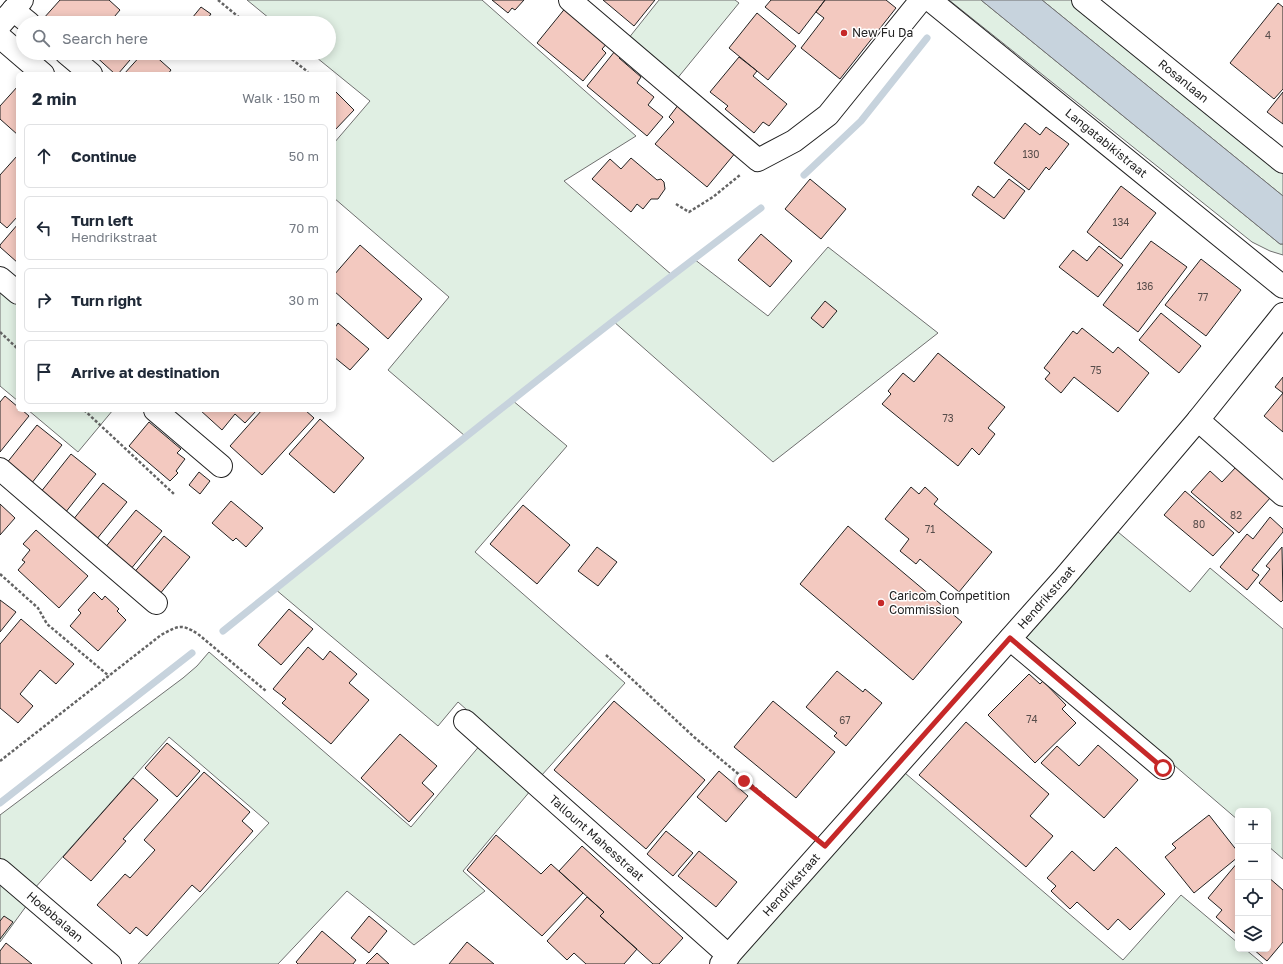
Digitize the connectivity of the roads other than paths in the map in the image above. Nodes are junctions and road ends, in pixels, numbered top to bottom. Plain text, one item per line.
1 (570, 0) edge
2 (921, 0) edge
3 (930, 0) edge
4 (1083, 0) edge
5 (0, 37) edge
6 (16, 51) edge
7 (27, 60) edge
8 (74, 60) edge
9 (41, 72) edge
10 (89, 72) edge
11 (1283, 162) edge
12 (0, 278) edge
13 (1283, 287) edge
14 (16, 291) edge
15 (1283, 314) edge
16 (157, 412) edge
17 (1198, 420) junction
18 (221, 466) dead end
19 (0, 469) edge
20 (1283, 495) edge
21 (156, 603) dead end
22 (1010, 638) junction
23 (465, 720) dead end
24 (1163, 768) dead end
25 (0, 870) edge
26 (725, 960) edge
27 (110, 964) edge

1 - 2 street
3 - 13 street, Langatabikistraat
4 - 11 street, Rosanlaan
5 - 6 street
7 - 9 street
8 - 10 street
12 - 14 street
15 - 17 street, Hendrikstraat
16 - 18 street
17 - 20 street
17 - 22 street, Hendrikstraat
19 - 21 street
22 - 24 street
22 - 26 street, Hendrikstraat
23 - 26 street, Tallount Mahesstraat
25 - 27 street, Hoebbalaan

